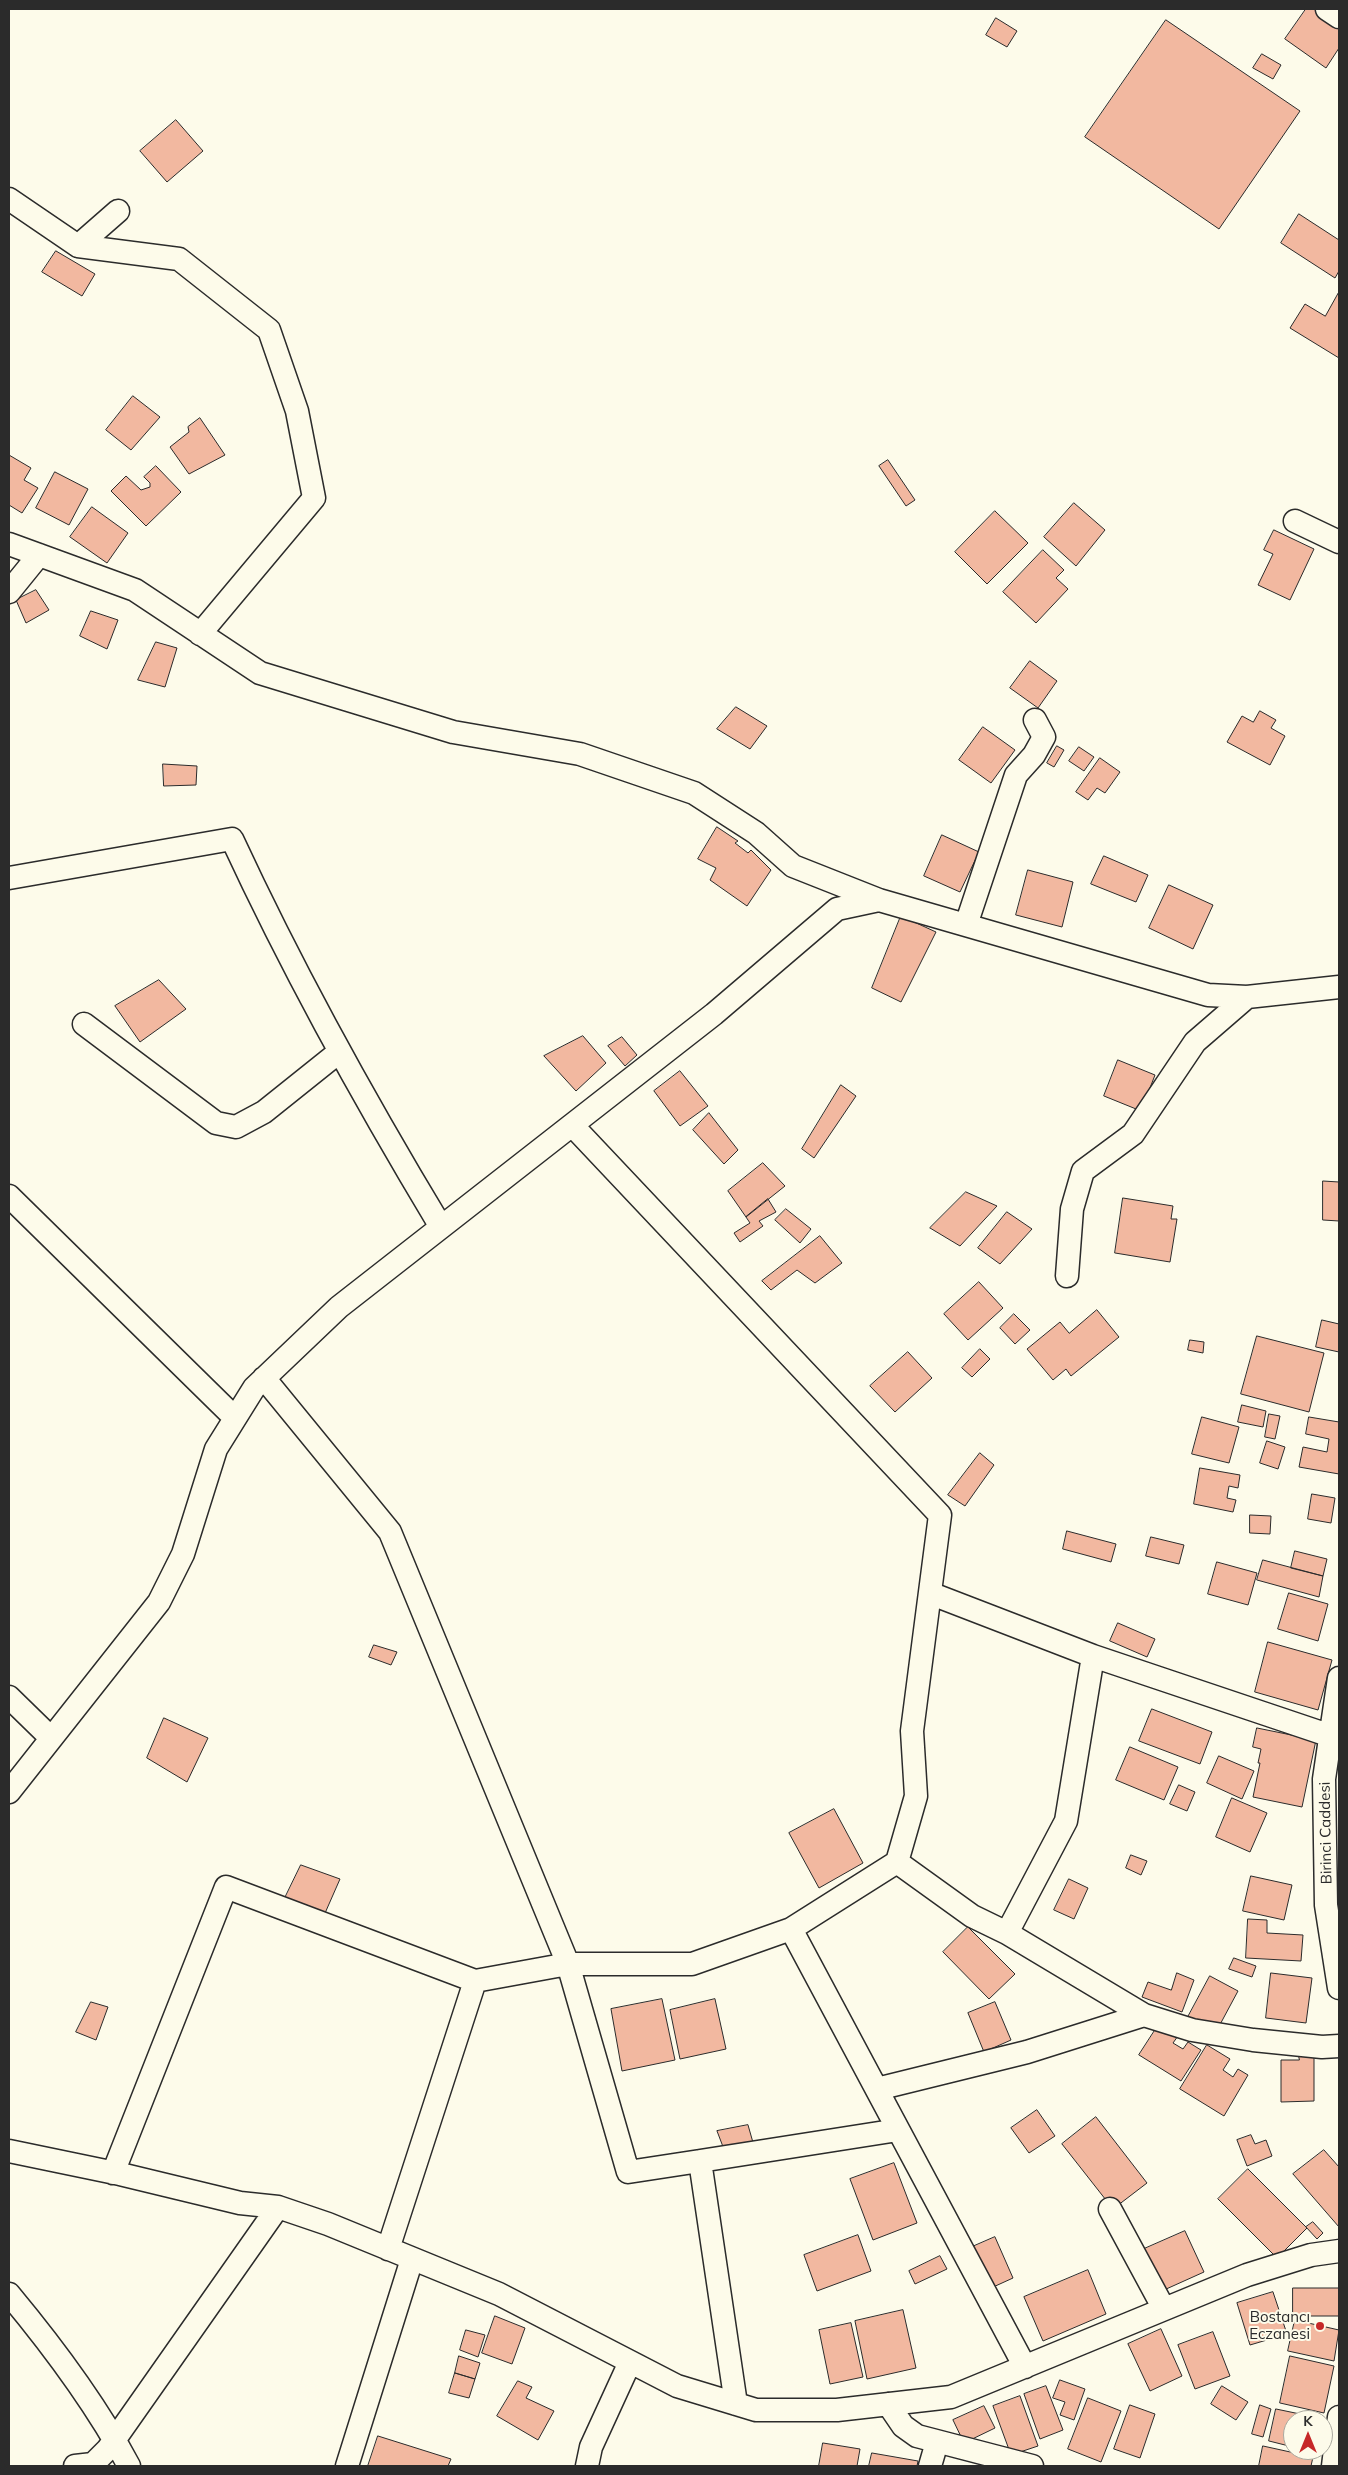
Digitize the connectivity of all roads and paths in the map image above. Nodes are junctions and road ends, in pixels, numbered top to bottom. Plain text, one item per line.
1 (1327, 9) edge
2 (1339, 17) edge
3 (9, 199) edge
4 (118, 211) dead end
5 (78, 246) junction
6 (1295, 522) dead end
7 (1339, 542) edge
8 (9, 544) edge
9 (39, 555) junction
10 (9, 592) edge
11 (200, 634) junction
12 (1035, 720) dead end
13 (9, 878) edge
14 (879, 900) junction
15 (966, 925) junction
16 (1339, 987) edge
17 (1247, 996) junction
18 (84, 1024) dead end
19 (339, 1052) junction
20 (572, 1125) junction
21 (9, 1196) edge
22 (441, 1227) junction
23 (1068, 1276) dead end
24 (264, 1378) junction
25 (235, 1418) junction
26 (932, 1594) junction
27 (1093, 1656) junction
28 (1339, 1678) edge
29 (9, 1697) edge
30 (1331, 1736) junction
31 (51, 1738) junction
32 (9, 1792) edge
33 (896, 1862) junction
34 (791, 1929) junction
35 (1007, 1933) junction
36 (568, 1964) junction
37 (474, 1981) junction
38 (1339, 1988) edge
39 (1144, 2015) junction
40 (1339, 2046) edge
41 (877, 2089) junction
42 (898, 2130) junction
43 (9, 2151) edge
44 (700, 2162) junction
45 (113, 2173) junction
46 (278, 2207) junction
47 (1110, 2209) dead end
48 (388, 2249) junction
49 (1339, 2251) edge
50 (412, 2258) junction
51 (9, 2294) edge
52 (1164, 2309) junction
53 (630, 2362) junction
54 (1025, 2367) junction
55 (736, 2404) junction
56 (888, 2404) junction
57 (1339, 2417) edge
58 (114, 2438) junction
59 (937, 2442) junction
60 (75, 2466) edge
61 (128, 2466) edge
62 (348, 2466) edge
63 (587, 2466) edge
64 (930, 2466) edge
65 (1032, 2466) edge
66 (1333, 2466) edge

1 - 2 street
3 - 5 street
4 - 5 street
5 - 11 street
6 - 7 street
8 - 9 street
9 - 10 street
9 - 11 street
11 - 14 street
12 - 15 street
13 - 19 street
14 - 15 street
14 - 20 street
15 - 17 street
16 - 17 street
17 - 23 street
18 - 19 street
19 - 22 street
20 - 22 street
20 - 26 street
21 - 25 street
22 - 24 street
24 - 25 street
24 - 36 street
25 - 31 street
26 - 27 street
26 - 33 street
27 - 30 street
27 - 35 street
28 - 30 street, Birinci Caddesi
29 - 31 street
30 - 38 street, Birinci Caddesi
31 - 32 street
33 - 34 street
33 - 35 street
34 - 36 street
34 - 41 street
35 - 39 street
36 - 37 street
36 - 44 street
37 - 45 street
37 - 48 street
39 - 40 street
39 - 41 street
41 - 42 street
42 - 44 street
42 - 54 street
43 - 45 street
44 - 55 street
45 - 46 street
46 - 48 street
46 - 58 street
47 - 52 street
48 - 50 street
49 - 52 street
50 - 53 street
50 - 62 street
51 - 58 street
52 - 54 street
53 - 55 street
53 - 63 street
54 - 56 street
55 - 56 street
56 - 59 street
57 - 66 street
58 - 60 street
58 - 61 street
59 - 64 street
59 - 65 street

